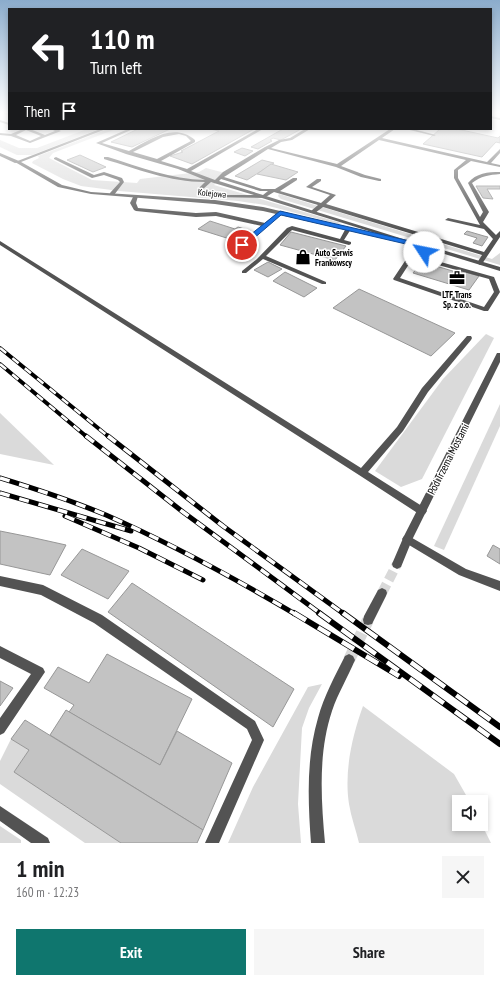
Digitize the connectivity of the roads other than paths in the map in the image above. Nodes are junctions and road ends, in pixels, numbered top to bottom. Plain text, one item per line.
1 (45, 151) edge
2 (122, 151) edge
3 (131, 151) edge
4 (175, 151) edge
5 (222, 151) edge
6 (261, 151) edge
7 (280, 151) edge
8 (360, 151) edge
9 (435, 151) edge
10 (496, 151) edge
11 (128, 153) junction
12 (0, 154) edge
13 (56, 158) dead end
14 (106, 158) dead end
15 (470, 159) junction
16 (157, 161) junction
17 (17, 162) junction
18 (488, 163) junction
19 (338, 166) junction
20 (500, 166) edge
21 (187, 171) junction
22 (500, 173) edge
23 (222, 178) junction
24 (295, 179) dead end
25 (210, 180) junction
26 (319, 180) dead end
27 (378, 180) dead end
28 (216, 182) junction
29 (275, 191) junction
30 (112, 194) junction
31 (136, 196) junction
32 (264, 197) junction
33 (321, 205) junction
34 (313, 212) junction
35 (280, 213) junction
36 (307, 219) junction
37 (448, 220) dead end
38 (480, 222) junction
39 (266, 225) junction
40 (391, 226) junction
41 (486, 228) junction
42 (348, 229) junction
43 (299, 230) junction
44 (500, 233) edge
45 (384, 234) junction
46 (495, 238) junction
47 (340, 240) junction
48 (0, 243) edge
49 (349, 243) dead end
50 (242, 245) dead end
51 (427, 247) junction
52 (485, 254) junction
53 (262, 257) junction
54 (420, 258) junction
55 (480, 263) junction
56 (500, 269) edge
57 (244, 272) dead end
58 (324, 283) dead end
59 (469, 338) dead end
60 (500, 355) edge
61 (362, 473) junction
62 (422, 511) junction
63 (407, 539) junction
64 (397, 564) tunnel mouth
65 (0, 581) edge
66 (500, 586) edge
67 (382, 593) tunnel mouth
68 (368, 620) tunnel mouth
69 (0, 652) edge
70 (349, 660) tunnel mouth
71 (0, 729) edge
72 (0, 813) edge
73 (40, 842) edge
74 (212, 843) edge
75 (318, 843) edge

1 - 17 street
2 - 11 street
3 - 11 street
4 - 16 street
5 - 21 street
6 - 23 street
7 - 19 street
8 - 19 street
9 - 15 street
10 - 18 street
11 - 16 street
12 - 17 street, Kolejowa
13 - 30 street
14 - 25 street
15 - 18 street
15 - 38 street
16 - 21 street
17 - 30 street, Kolejowa
18 - 20 street
19 - 27 street
21 - 25 street
22 - 38 street
23 - 28 street
23 - 29 street
24 - 29 street
25 - 28 street, Kolejowa
25 - 32 street, Kolejowa
26 - 33 street
28 - 32 street, Kolejowa
29 - 32 street
29 - 33 street
30 - 31 street, Kolejowa
31 - 35 street, Kolejowa
31 - 39 street
32 - 34 street, Kolejowa
33 - 34 street
33 - 40 street
34 - 45 street, Kolejowa
35 - 36 street, Kolejowa
35 - 39 street
36 - 42 street, Kolejowa
36 - 43 street
37 - 41 street
38 - 41 street
39 - 50 street
40 - 45 street
40 - 52 street
41 - 46 street
42 - 47 street
42 - 51 street, Kolejowa
43 - 47 street
43 - 53 street
44 - 46 street
45 - 51 street, Kolejowa
46 - 52 street
47 - 49 street
48 - 61 street
51 - 54 street
51 - 55 street, Kolejowa
52 - 55 street
53 - 57 street
53 - 58 street
54 - 54 street
55 - 56 street, Kolejowa
59 - 61 street
60 - 62 street, Pod Trzema Mostami
61 - 62 street
62 - 63 street, Pod Trzema Mostami
63 - 64 street, Pod Trzema Mostami
63 - 66 street
65 - 74 street
67 - 68 street
69 - 71 street
70 - 75 street
72 - 73 street

